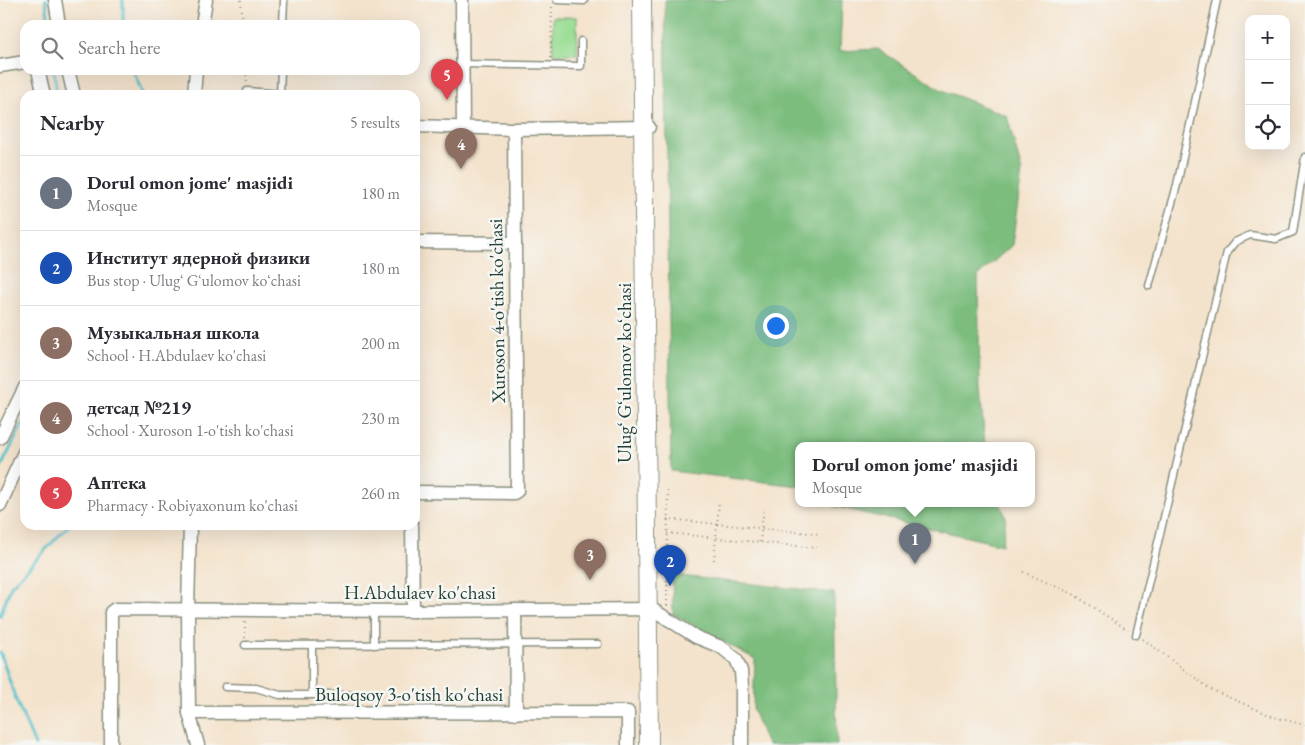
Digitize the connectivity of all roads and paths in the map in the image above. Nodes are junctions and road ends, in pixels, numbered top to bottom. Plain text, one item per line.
1 (55, 0) edge
2 (206, 0) edge
3 (241, 0) edge
4 (284, 0) edge
5 (462, 0) edge
6 (552, 0) edge
7 (557, 0) edge
8 (642, 0) edge
9 (648, 0) edge
10 (1217, 0) edge
11 (584, 1) dead end
12 (58, 20) edge
13 (203, 20) edge
14 (243, 20) edge
15 (283, 20) edge
16 (581, 40) dead end
17 (20, 63) edge
18 (462, 64) junction
19 (551, 65) junction
20 (0, 66) edge
21 (39, 75) edge
22 (69, 75) edge
23 (196, 75) edge
24 (246, 75) edge
25 (281, 75) edge
26 (43, 90) edge
27 (73, 90) edge
28 (194, 90) edge
29 (248, 90) edge
30 (280, 90) edge
31 (420, 126) edge
32 (463, 127) junction
33 (646, 127) junction
34 (514, 130) junction
35 (1305, 158) edge
36 (420, 242) edge
37 (515, 243) junction
38 (1149, 286) dead end
39 (20, 397) edge
40 (0, 438) edge
41 (20, 461) edge
42 (668, 487) dead end
43 (420, 492) edge
44 (718, 502) dead end
45 (0, 505) edge
46 (764, 507) dead end
47 (667, 519) junction
48 (717, 524) junction
49 (762, 528) junction
50 (190, 530) edge
51 (412, 530) edge
52 (667, 533) junction
53 (819, 534) dead end
54 (716, 538) junction
55 (760, 542) junction
56 (818, 548) dead end
57 (714, 560) dead end
58 (1023, 572) dead end
59 (649, 609) junction
60 (188, 610) junction
61 (246, 610) junction
62 (514, 610) junction
63 (374, 611) junction
64 (412, 611) junction
65 (667, 619) junction
66 (1136, 634) junction
67 (514, 644) junction
68 (598, 644) dead end
69 (245, 645) joint
70 (312, 645) junction
71 (374, 645) junction
72 (225, 687) dead end
73 (312, 695) junction
74 (365, 695) dead end
75 (189, 713) junction
76 (516, 713) junction
77 (1305, 725) edge
78 (111, 745) edge
79 (198, 745) edge
80 (628, 745) edge
81 (649, 745) edge
82 (653, 745) edge
83 (742, 745) edge

1 - 12 street
2 - 13 street
3 - 14 path
4 - 15 lane
5 - 18 street
6 - 19 path
7 - 11 lane
8 - 33 main road, Ulugʻ Gʻulomov koʻchasi
9 - 33 main road, Ulugʻ Gʻulomov koʻchasi
10 - 38 lane
16 - 19 lane
17 - 20 street
18 - 19 lane
18 - 32 street
21 - 26 street
22 - 27 street
23 - 28 street
24 - 29 path
25 - 30 lane
31 - 32 street
32 - 34 street
33 - 34 street
33 - 59 main road, Ulugʻ Gʻulomov koʻchasi
34 - 37 street, Xuroson 4-o'tish ko'chasi
35 - 66 lane
36 - 37 street
37 - 43 street, Xuroson 4-o'tish ko'chasi
39 - 40 street
41 - 45 street
42 - 47 path
44 - 48 path
46 - 49 path
47 - 48 path
47 - 52 path
48 - 49 path
48 - 54 path
49 - 53 path
49 - 55 path
50 - 60 street
51 - 64 street
52 - 54 path
52 - 65 path
54 - 55 path
54 - 57 path
55 - 56 path
58 - 66 path
59 - 62 street, H.Abdulaev ko'chasi
59 - 65 street
59 - 81 main road, Ulugʻ Gʻulomov koʻchasi
59 - 82 main road, Ulugʻ Gʻulomov koʻchasi
60 - 61 street, H.Abdulaev ko'chasi
60 - 75 street
60 - 78 street, H.Abdulaev ko'chasi
61 - 63 street, H.Abdulaev ko'chasi
61 - 69 path
62 - 64 street, H.Abdulaev ko'chasi
62 - 67 street
63 - 64 street, H.Abdulaev ko'chasi
63 - 71 lane
65 - 83 street
66 - 77 path
67 - 68 lane
67 - 71 lane
67 - 76 street
69 - 70 lane
70 - 71 lane
70 - 73 lane
72 - 73 lane
73 - 74 lane
75 - 76 street, Buloqsoy 3-o'tish ko'chasi
75 - 79 street
76 - 80 street, Buloqsoy 3-o'tish ko'chasi

